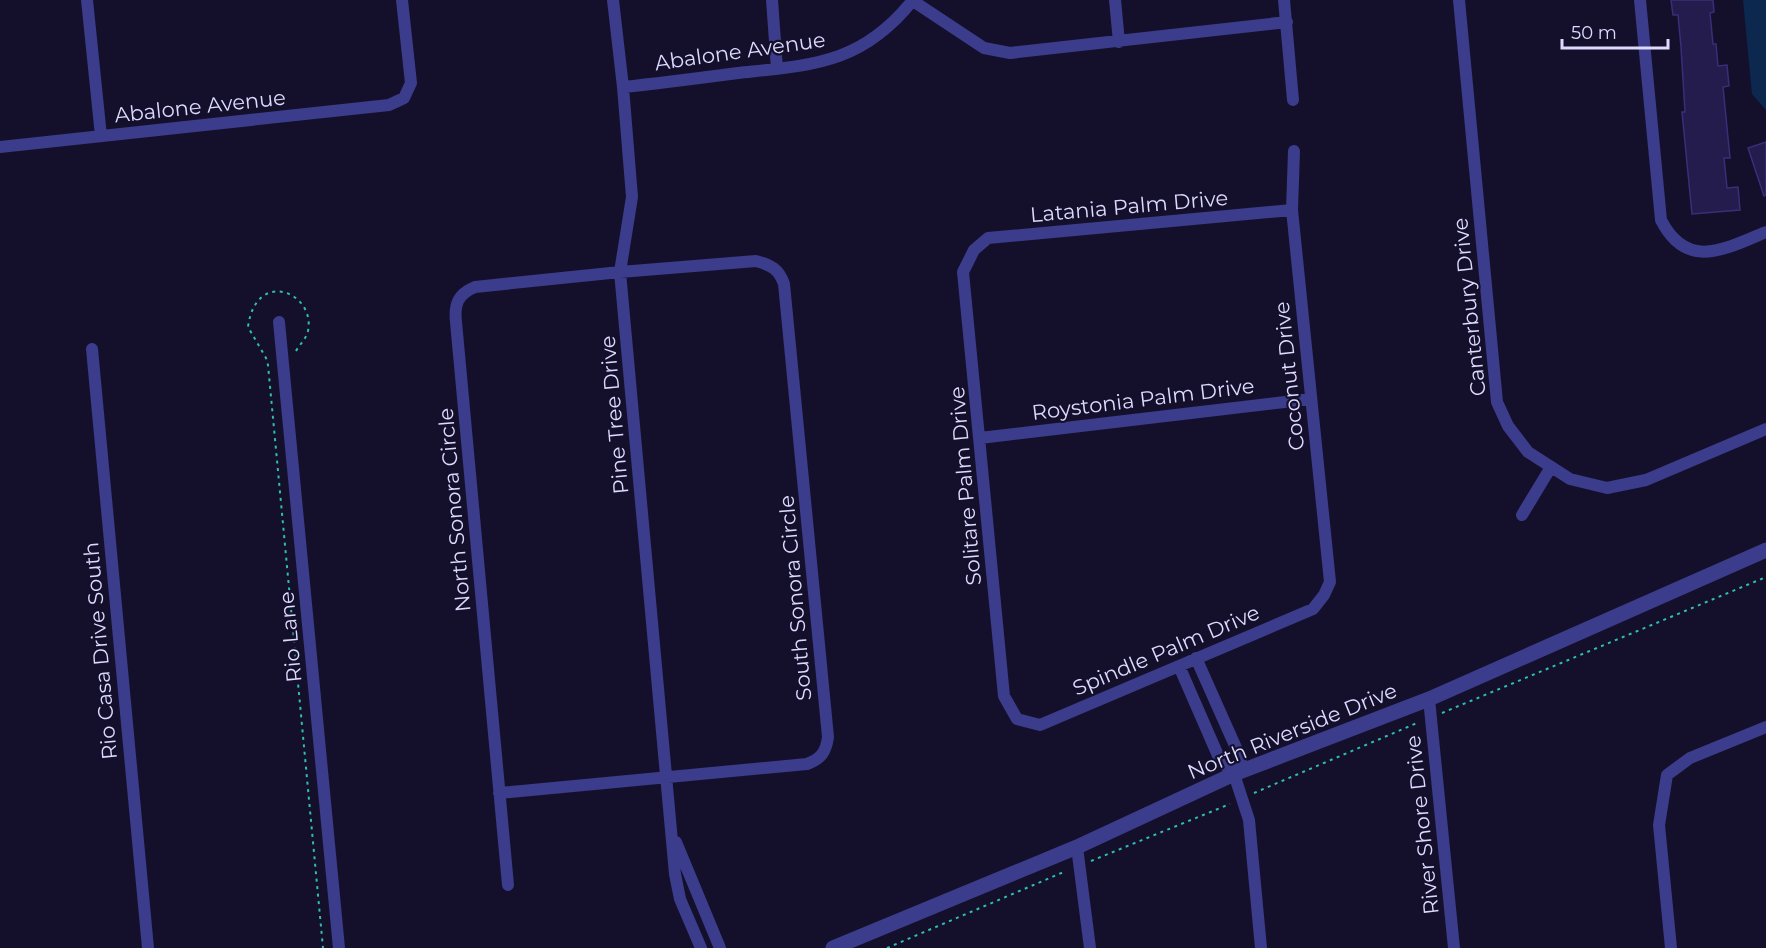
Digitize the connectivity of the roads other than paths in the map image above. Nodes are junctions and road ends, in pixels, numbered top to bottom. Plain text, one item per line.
1 (87, 0) edge
2 (402, 0) edge
3 (613, 0) edge
4 (772, 0) edge
5 (913, 0) edge
6 (1115, 0) edge
7 (1284, 0) edge
8 (1460, 0) edge
9 (1640, 0) edge
10 (1287, 22) junction
11 (1119, 42) junction
12 (777, 69) junction
13 (623, 87) junction
14 (1293, 100) dead end
15 (101, 136) junction
16 (0, 147) edge
17 (1294, 151) dead end
18 (1292, 210) junction
19 (1766, 232) edge
20 (974, 249) joint
21 (620, 272) junction
22 (279, 322) dead end
23 (92, 350) dead end
24 (1310, 399) junction
25 (1766, 429) edge
26 (980, 438) junction
27 (1551, 467) junction
28 (1522, 515) dead end
29 (1766, 550) edge
30 (1324, 595) joint
31 (1196, 658) junction
32 (1179, 666) junction
33 (1429, 699) junction
34 (1017, 719) joint
35 (1766, 727) edge
36 (1234, 774) junction
37 (667, 778) junction
38 (499, 793) junction
39 (671, 826) junction
40 (1077, 847) junction
41 (508, 885) dead end
42 (148, 948) edge
43 (339, 948) edge
44 (701, 948) edge
45 (720, 948) edge
46 (833, 948) edge
47 (1090, 948) edge
48 (1261, 948) edge
49 (1454, 948) edge
50 (1671, 948) edge

1 - 15 street
2 - 15 street, Abalone Avenue
3 - 13 street, Pine Tree Drive
4 - 12 street
5 - 11 street
5 - 12 street, Abalone Avenue
6 - 11 street
7 - 10 street
8 - 27 street, Canterbury Drive
9 - 19 street
10 - 11 street
10 - 14 street
12 - 13 street, Abalone Avenue
13 - 21 street, Pine Tree Drive
15 - 16 street, Abalone Avenue
17 - 18 street, Coconut Drive
18 - 20 street, Latania Palm Drive
18 - 24 street, Coconut Drive
20 - 26 street, Solitare Palm Drive
21 - 37 street, Pine Tree Drive
21 - 37 street, South Sonora Circle
21 - 38 street, North Sonora Circle
22 - 43 street, Rio Lane
23 - 42 street, Rio Casa Drive South
24 - 26 street, Roystonia Palm Drive
24 - 30 street, Coconut Drive
25 - 27 street, Canterbury Drive
26 - 34 street, Solitare Palm Drive
27 - 28 street
29 - 33 street, North Riverside Drive
30 - 31 street, Spindle Palm Drive
31 - 32 street, Spindle Palm Drive
31 - 36 street
32 - 34 street, Spindle Palm Drive
32 - 36 street
33 - 36 street, North Riverside Drive
33 - 49 street, River Shore Drive
35 - 50 street
36 - 40 street, North Riverside Drive
36 - 48 street
37 - 38 street, South Sonora Circle
37 - 39 street, Pine Tree Drive
38 - 41 street, North Sonora Circle
39 - 44 street, Pine Tree Drive
39 - 45 street, Pine Tree Drive
40 - 46 street, North Riverside Drive
40 - 47 street

